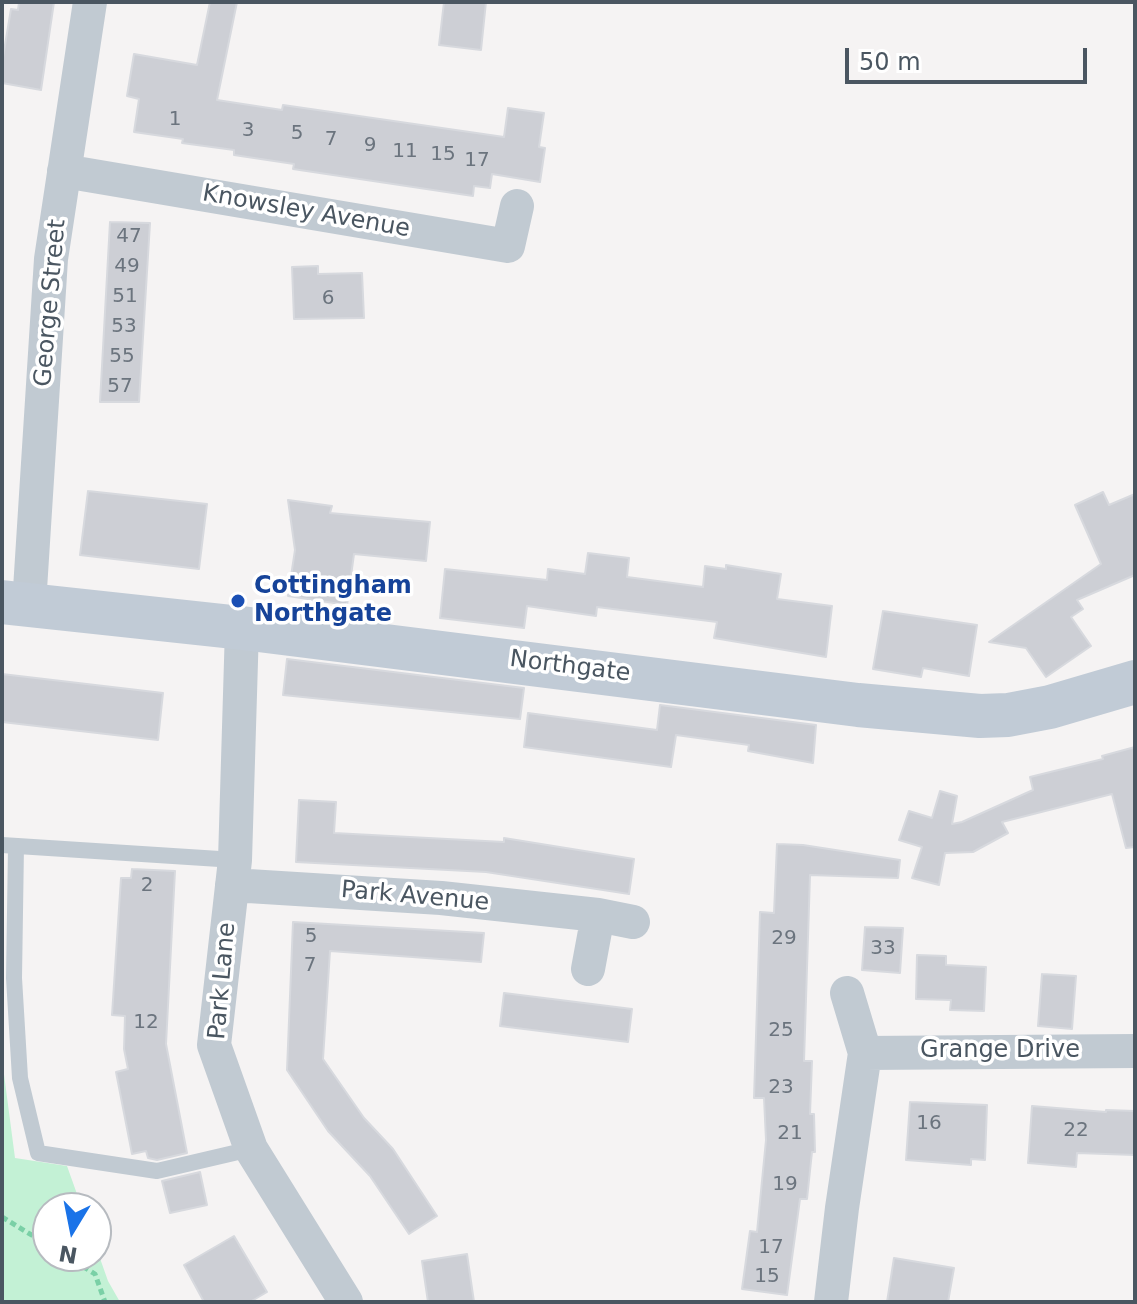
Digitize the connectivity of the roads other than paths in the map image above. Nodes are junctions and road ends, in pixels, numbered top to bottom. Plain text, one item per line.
1 (90, 2) edge
2 (64, 171) junction
3 (517, 206) dead end
4 (16, 604) edge
5 (242, 628) junction
6 (1135, 682) edge
7 (9, 846) edge
8 (234, 873) junction
9 (598, 915) junction
10 (633, 922) dead end
11 (588, 969) dead end
12 (847, 993) dead end
13 (1135, 1051) edge
14 (865, 1053) junction
15 (251, 1149) junction
16 (346, 1302) edge
17 (831, 1302) edge

1 - 2 street, George Street
2 - 3 street, Knowsley Avenue
2 - 4 street, George Street
4 - 5 street, Northgate
5 - 6 street, Northgate
5 - 8 street, Park Lane
7 - 8 lane
7 - 15 lane
8 - 9 street, Park Avenue
8 - 15 street, Park Lane
9 - 10 street, Park Avenue
9 - 11 street
12 - 14 street
13 - 14 street, Grange Drive
14 - 17 street
15 - 16 street, Park Lane

